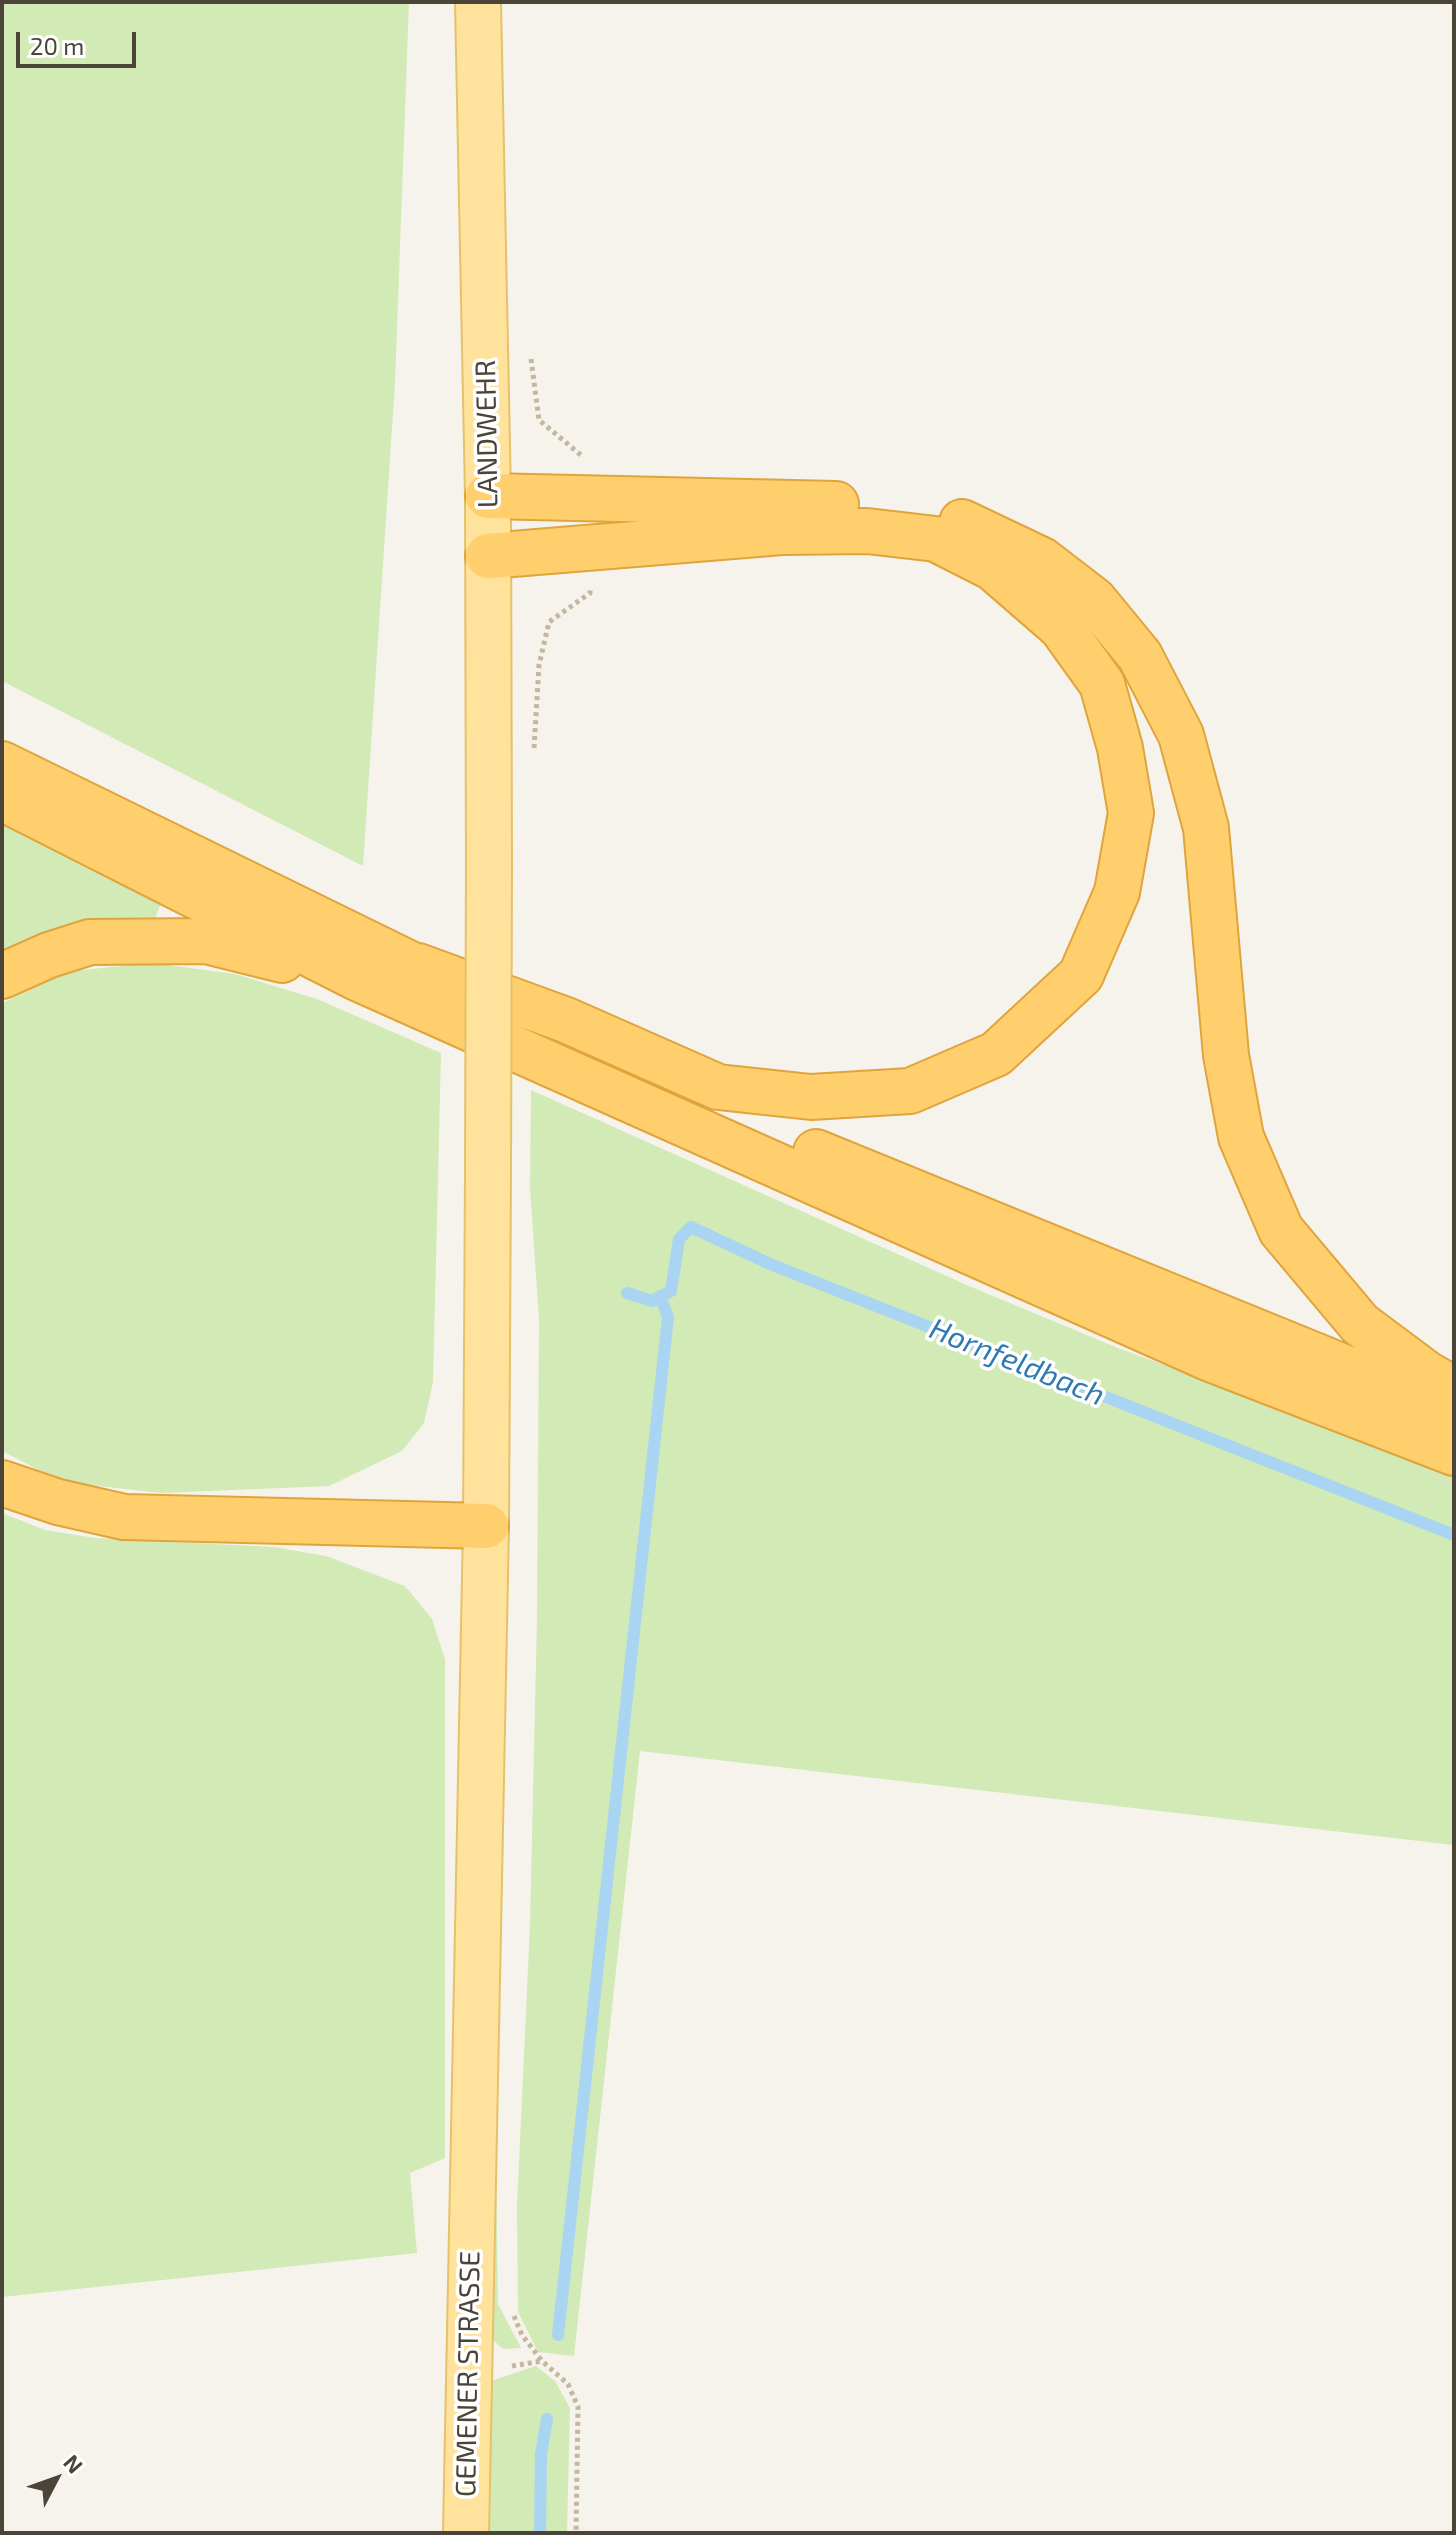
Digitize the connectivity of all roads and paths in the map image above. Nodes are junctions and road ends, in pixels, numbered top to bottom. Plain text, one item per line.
1 (478, 2) edge
2 (531, 352) dead end
3 (488, 496) junction
4 (586, 496) junction
5 (588, 549) junction
6 (488, 556) junction
7 (533, 760) dead end
8 (2, 764) edge
9 (2, 798) edge
10 (418, 966) junction
11 (2, 976) edge
12 (357, 978) junction
13 (1454, 1389) edge
14 (1454, 1412) edge
15 (1454, 1453) edge
16 (2, 1483) edge
17 (486, 1526) junction
18 (510, 2305) dead end
19 (466, 2533) edge
20 (576, 2533) edge

1 - 3 main road, LANDWEHR
2 - 4 path
3 - 4 highway
3 - 6 main road, LANDWEHR
4 - 13 highway
5 - 6 highway
5 - 7 path
5 - 10 highway
6 - 17 main road, LANDWEHR, bridge
8 - 10 highway
9 - 12 highway
10 - 14 highway
11 - 12 highway
12 - 15 highway
16 - 17 highway
17 - 19 main road, GEMENER STRASSE
18 - 20 path

